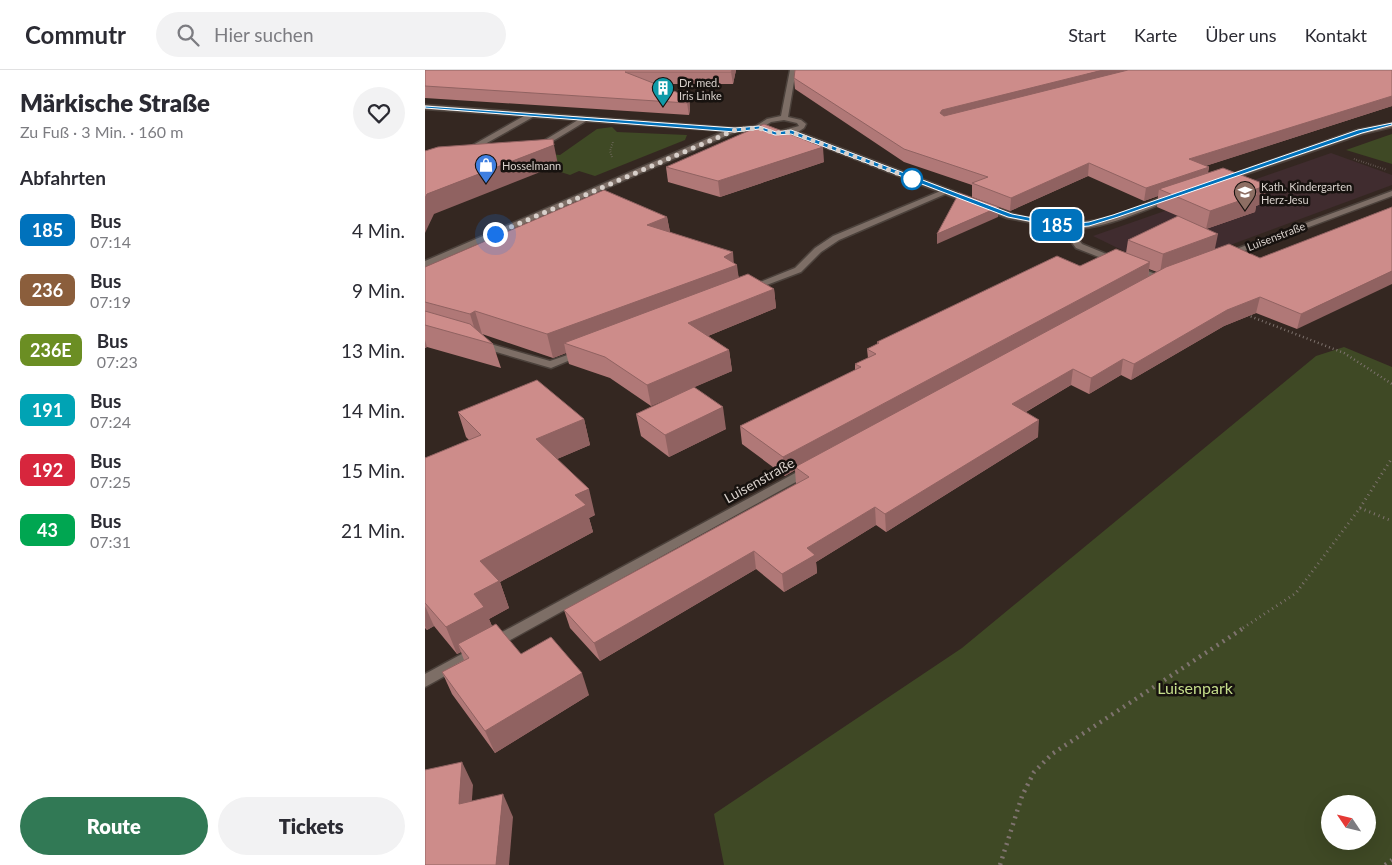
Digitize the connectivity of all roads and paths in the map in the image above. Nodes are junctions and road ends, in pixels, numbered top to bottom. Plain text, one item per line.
1 (793, 70) edge
2 (425, 107) edge
3 (532, 115) junction
4 (784, 118) junction
5 (585, 119) junction
6 (608, 120) junction
7 (1392, 125) edge
8 (759, 128) junction
9 (735, 130) junction
10 (791, 132) junction
11 (486, 142) junction
12 (504, 144) edge
13 (531, 147) edge
14 (464, 153) edge
15 (636, 173) junction
16 (1215, 182) edge
17 (946, 192) junction
18 (1392, 193) edge
19 (1178, 195) edge
20 (1064, 226) junction
21 (1215, 259) edge
22 (425, 264) edge
23 (1143, 288) edge
24 (734, 295) edge
25 (1241, 312) edge
26 (470, 341) edge
27 (587, 351) edge
28 (1392, 384) edge
29 (1392, 458) edge
30 (818, 464) edge
31 (1359, 508) junction
32 (1392, 521) edge
33 (425, 681) edge
34 (1392, 860) edge
35 (1000, 865) edge
36 (1385, 865) edge

1 - 4 street
2 - 3 street
3 - 5 street
3 - 11 street
4 - 8 street
4 - 10 street
5 - 6 street
5 - 13 street
6 - 9 street
6 - 15 path
7 - 16 street
8 - 9 street
8 - 10 street
9 - 15 street
10 - 17 street
11 - 12 street
11 - 14 street
15 - 22 street
17 - 20 street
17 - 24 street
18 - 21 street, Luisenstraße
19 - 20 street
20 - 23 street
25 - 28 path
26 - 27 street
29 - 31 path
30 - 33 street, Luisenstraße
31 - 32 path
31 - 35 path
34 - 36 path

